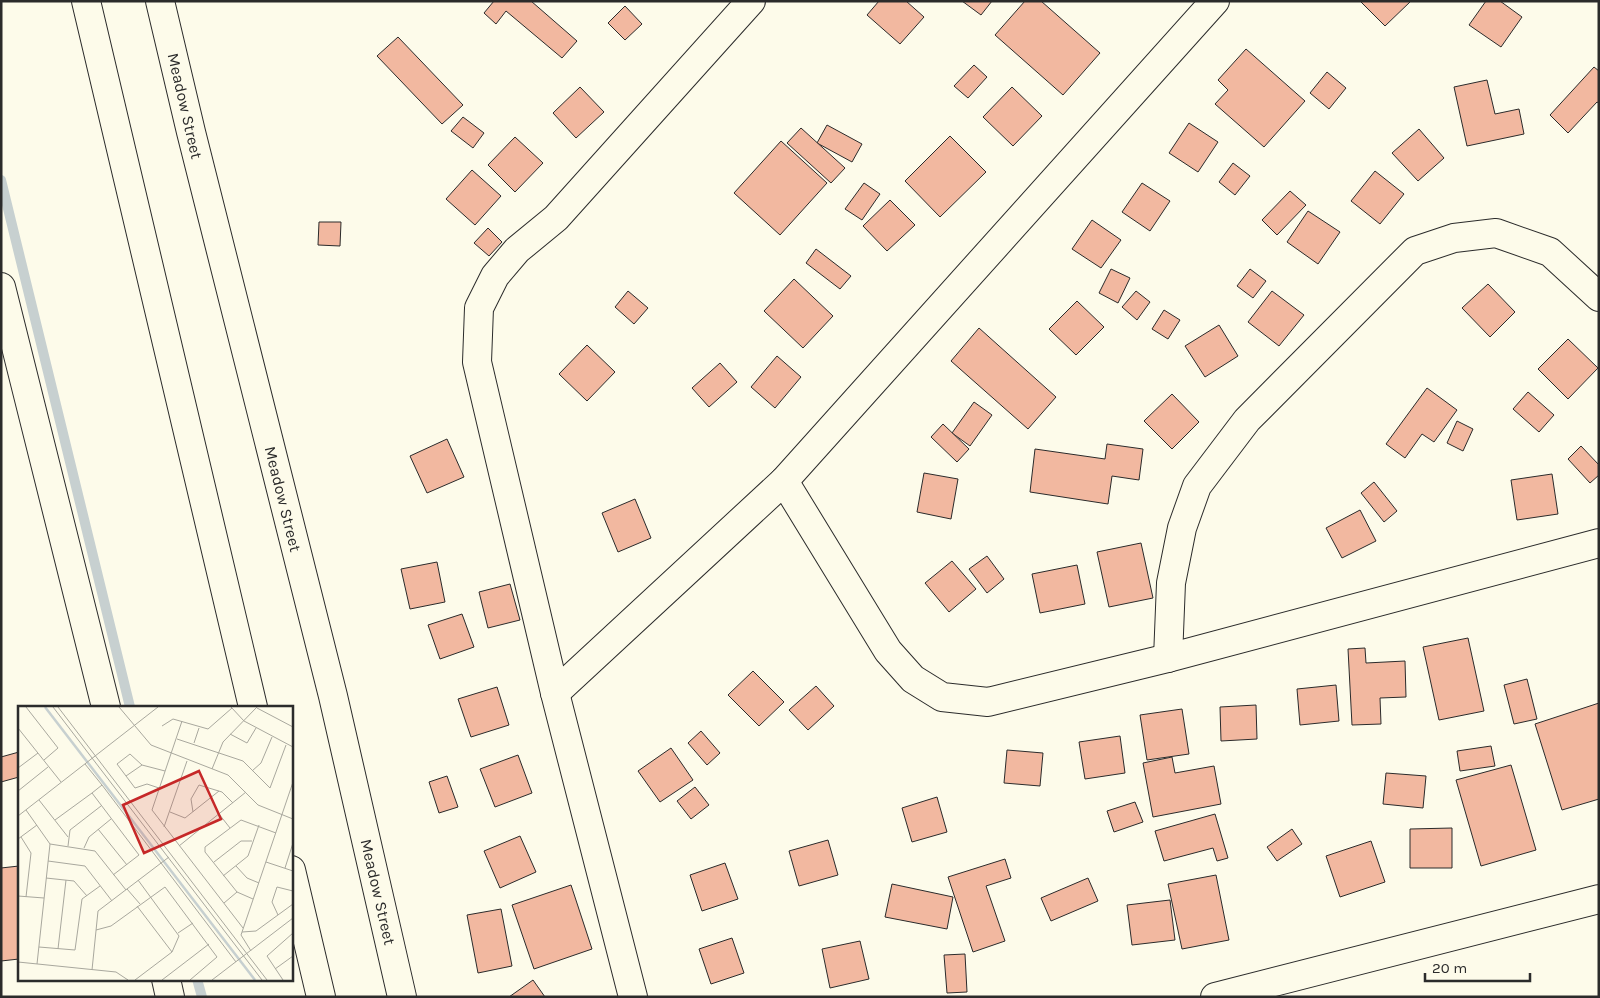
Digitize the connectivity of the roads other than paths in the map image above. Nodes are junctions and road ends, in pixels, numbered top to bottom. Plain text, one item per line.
1 (86, 1) edge
2 (160, 1) edge
3 (751, 1) edge
4 (1215, 1) edge
5 (1, 287) edge
6 (1599, 297) edge
7 (784, 481) junction
8 (1599, 543) edge
9 (1168, 658) junction
10 (555, 693) junction
11 (106, 706) edge
12 (253, 706) edge
13 (292, 874) edge
14 (1599, 899) edge
15 (166, 980) edge
16 (170, 997) edge
17 (321, 997) edge
18 (402, 997) edge
19 (632, 997) edge
20 (1215, 997) edge

1 - 12 street
2 - 18 street, Meadow Street
3 - 10 street
4 - 7 street
5 - 11 street
6 - 9 street
7 - 9 street
7 - 10 street
8 - 9 street
10 - 19 street
13 - 17 street
14 - 20 street
15 - 16 street

